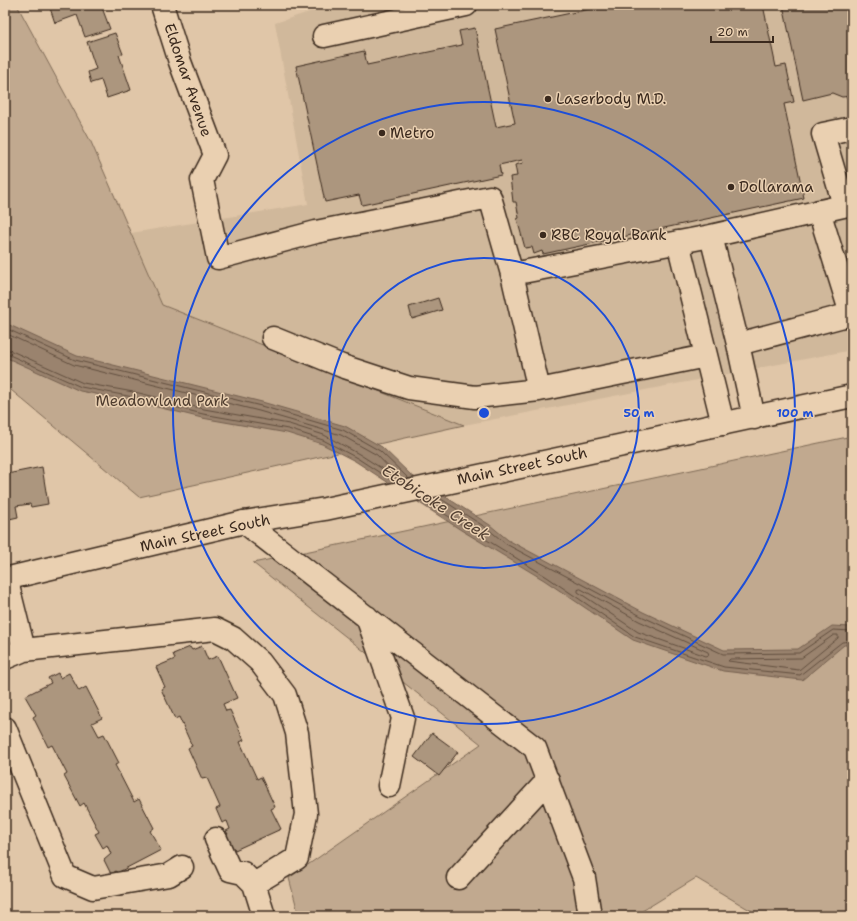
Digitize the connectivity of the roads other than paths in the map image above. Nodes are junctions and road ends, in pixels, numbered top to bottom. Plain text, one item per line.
1 (162, 5) edge
2 (466, 5) edge
3 (324, 36) dead end
4 (852, 128) edge
5 (848, 204) edge
6 (819, 211) junction
7 (711, 236) junction
8 (678, 242) junction
9 (512, 274) junction
10 (851, 314) edge
11 (273, 338) dead end
12 (738, 344) junction
13 (706, 356) junction
14 (539, 390) junction
15 (852, 396) edge
16 (754, 418) junction
17 (723, 424) junction
18 (244, 522) junction
19 (6, 578) edge
20 (367, 617) junction
21 (14, 654) edge
22 (5, 728) edge
23 (548, 780) junction
24 (388, 786) dead end
25 (216, 839) dead end
26 (182, 867) dead end
27 (458, 878) dead end
28 (254, 884) junction
29 (264, 916) edge
30 (590, 916) edge

1 - 9 main road, Eldomar Avenue
2 - 3 main road
4 - 5 main road
5 - 6 main road
6 - 7 main road
6 - 10 main road
7 - 8 main road
7 - 12 main road
8 - 9 main road
8 - 13 main road
9 - 14 main road
10 - 12 main road
11 - 14 main road
12 - 16 main road
13 - 14 main road
13 - 17 main road
15 - 16 main road, Main Street South
16 - 17 main road, Main Street South
17 - 18 main road, Main Street South
18 - 19 main road, Main Street South
18 - 20 main road
19 - 21 main road
20 - 23 main road
20 - 24 main road
21 - 28 main road
22 - 26 main road
23 - 27 main road
23 - 30 main road
25 - 28 main road
28 - 29 main road

